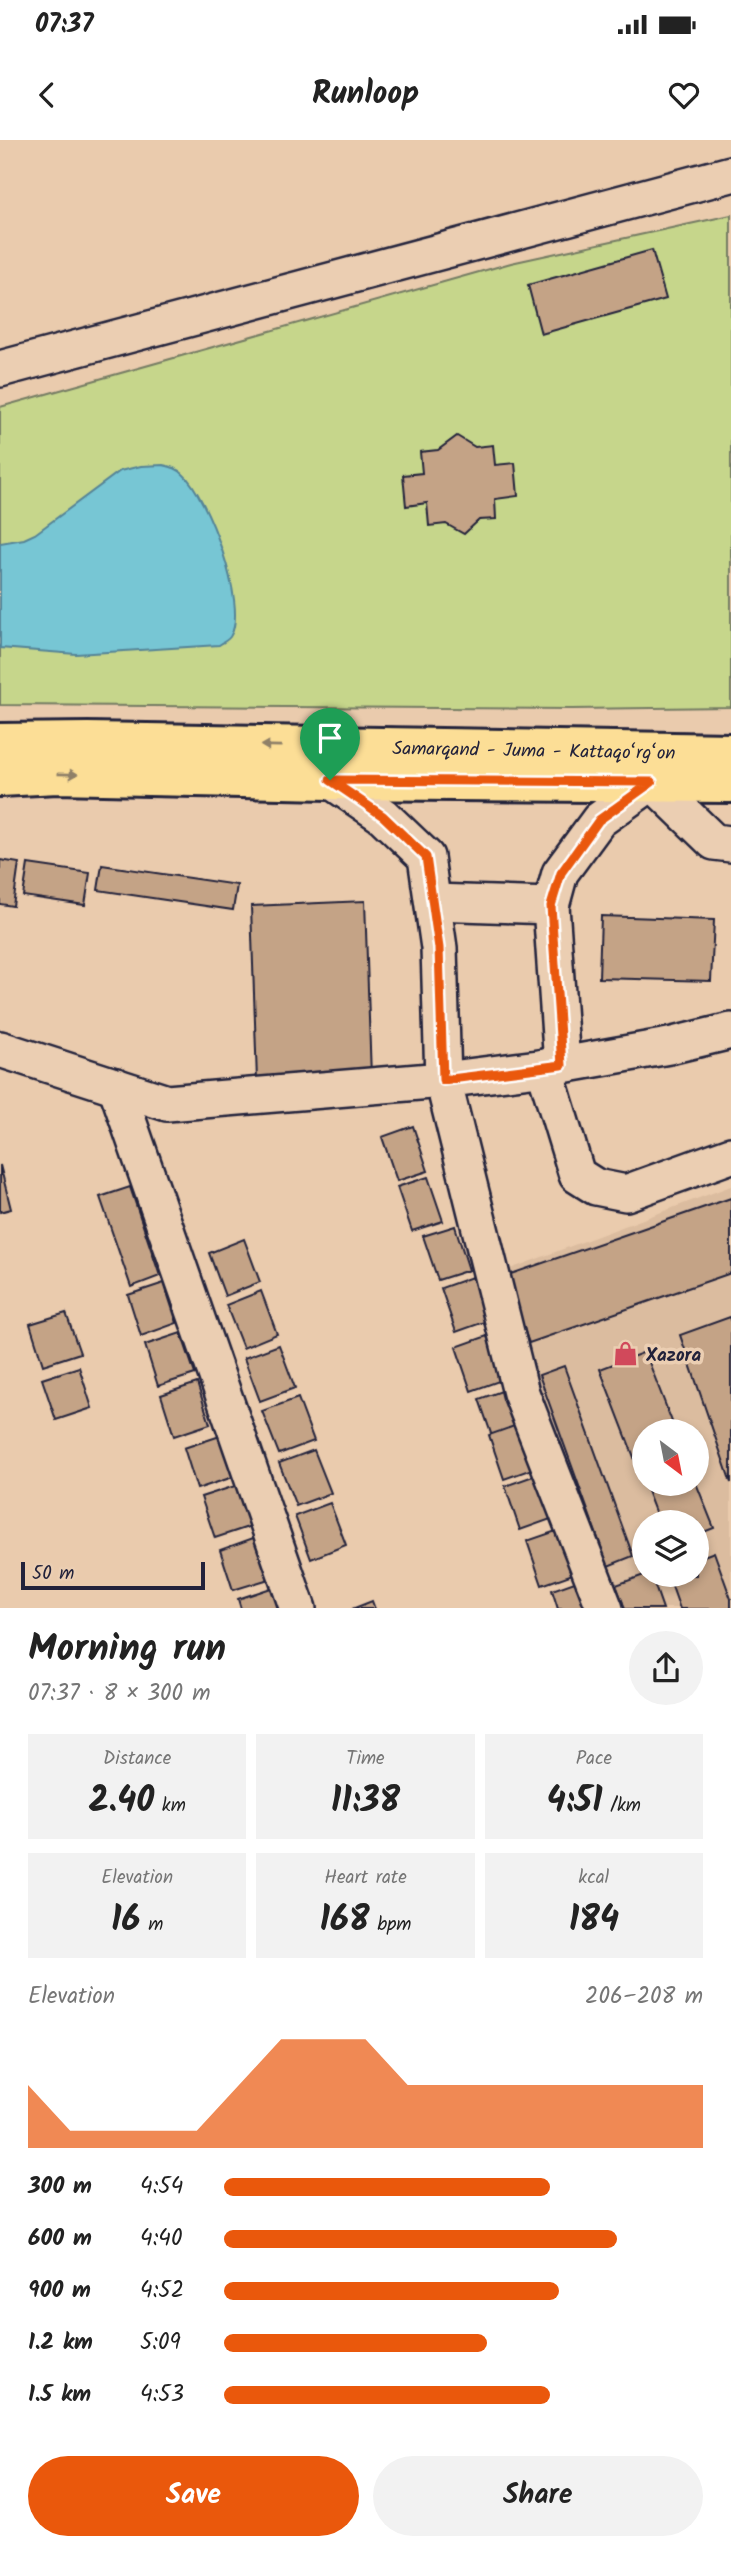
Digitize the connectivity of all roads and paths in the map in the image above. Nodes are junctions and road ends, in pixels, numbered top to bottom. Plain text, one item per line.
1 (731, 174) edge
2 (0, 369) edge
3 (0, 743) edge
4 (731, 753) edge
5 (0, 777) edge
6 (330, 780) junction
7 (652, 782) junction
8 (731, 783) edge
9 (731, 844) edge
10 (433, 902) junction
11 (551, 906) junction
12 (731, 1031) edge
13 (0, 1049) edge
14 (553, 1066) junction
15 (443, 1080) junction
16 (116, 1086) junction
17 (731, 1155) edge
18 (298, 1608) edge
19 (605, 1608) edge

1 - 2 street
4 -> 3 main road, Samarqand - Juma - Kattaqo‘rg‘on
5 -> 6 main road, Samarqand - Juma - Kattaqo‘rg‘on
6 - 7 main road, Samarqand - Juma - Kattaqo‘rg‘on
6 - 10 street
7 - 8 main road, Samarqand - Juma - Kattaqo‘rg‘on
7 - 9 street
7 - 11 street
10 - 11 street
10 - 15 street
11 - 14 street
12 - 14 street
13 - 16 street
14 - 15 street
14 - 17 street
15 - 16 street
15 - 19 street
16 - 18 street

